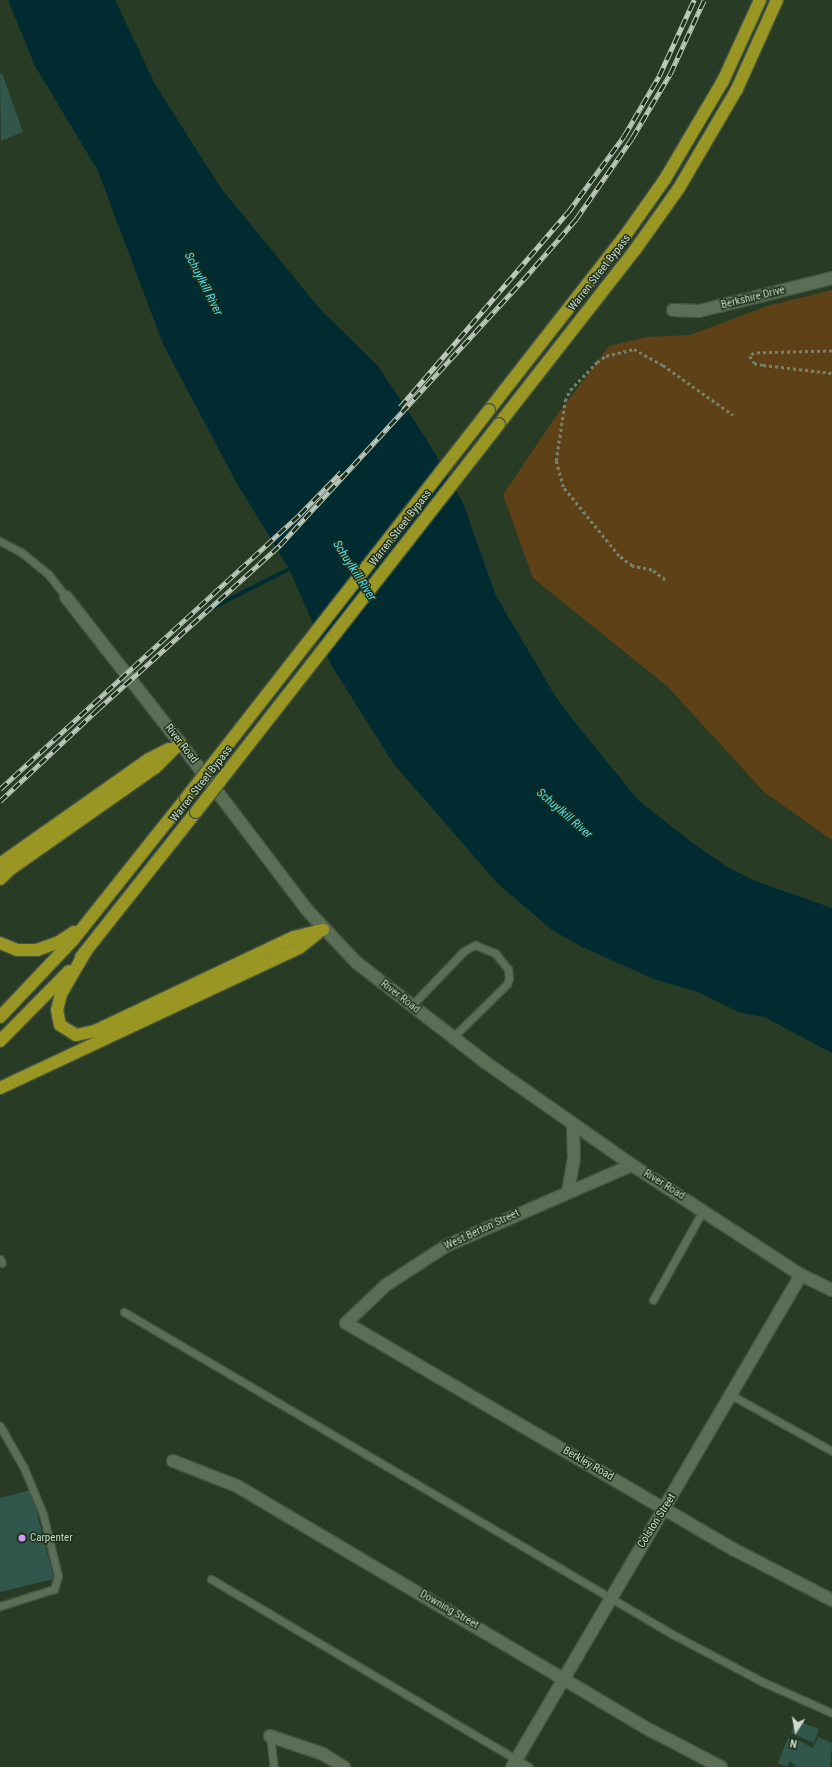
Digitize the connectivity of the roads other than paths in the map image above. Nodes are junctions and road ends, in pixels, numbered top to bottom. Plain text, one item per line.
1 (760, 0) edge
2 (777, 0) edge
3 (832, 278) edge
4 (673, 310) dead end
5 (0, 541) edge
6 (66, 597) joint
7 (180, 743) junction
8 (0, 864) edge
9 (0, 880) edge
10 (96, 913) junction
11 (323, 930) junction
12 (0, 943) edge
13 (86, 951) junction
14 (411, 1006) junction
15 (0, 1017) edge
16 (453, 1037) junction
17 (0, 1041) edge
18 (0, 1088) edge
19 (574, 1125) junction
20 (632, 1165) junction
21 (568, 1192) junction
22 (703, 1210) junction
23 (801, 1275) junction
24 (832, 1290) edge
25 (653, 1300) dead end
26 (124, 1312) dead end
27 (346, 1323) joint
28 (731, 1395) junction
29 (0, 1426) edge
30 (832, 1451) edge
31 (173, 1461) dead end
32 (666, 1509) junction
33 (211, 1579) dead end
34 (612, 1597) junction
35 (832, 1600) edge
36 (0, 1606) edge
37 (564, 1678) junction
38 (832, 1713) edge
39 (270, 1736) joint
40 (514, 1763) edge
41 (274, 1767) edge
42 (344, 1767) edge
43 (529, 1767) edge
44 (721, 1767) edge

1 - 10 highway, Warren Street Bypass, bridge
2 - 13 highway, Warren Street Bypass, bridge
3 - 4 street, Berkshire Drive
5 - 6 lane
6 - 7 street, River Road
7 - 8 highway
7 - 9 highway
7 - 11 street, River Road
10 - 12 highway
10 - 15 highway, Warren Street Bypass
11 - 13 highway
11 - 14 street, River Road
11 - 18 highway
13 - 17 highway, Warren Street Bypass
14 - 16 street, River Road
14 - 16 lane
16 - 19 street, River Road
19 - 20 street, River Road
19 - 21 street
20 - 21 street, West Berton Street
20 - 22 street, River Road
21 - 27 street, West Berton Street
22 - 23 street, River Road
22 - 25 lane
23 - 24 street, River Road
23 - 28 street, Colston Street
26 - 34 lane
27 - 32 street, Berkley Road
28 - 30 lane
28 - 32 street, Colston Street
29 - 36 lane
31 - 37 street, Downing Street
32 - 34 street, Colston Street
32 - 35 street, Berkley Road
33 - 40 lane
34 - 37 street, Colston Street
34 - 38 lane
37 - 40 street, Colston Street
37 - 44 street, Downing Street
39 - 41 lane
39 - 42 street
40 - 43 lane

